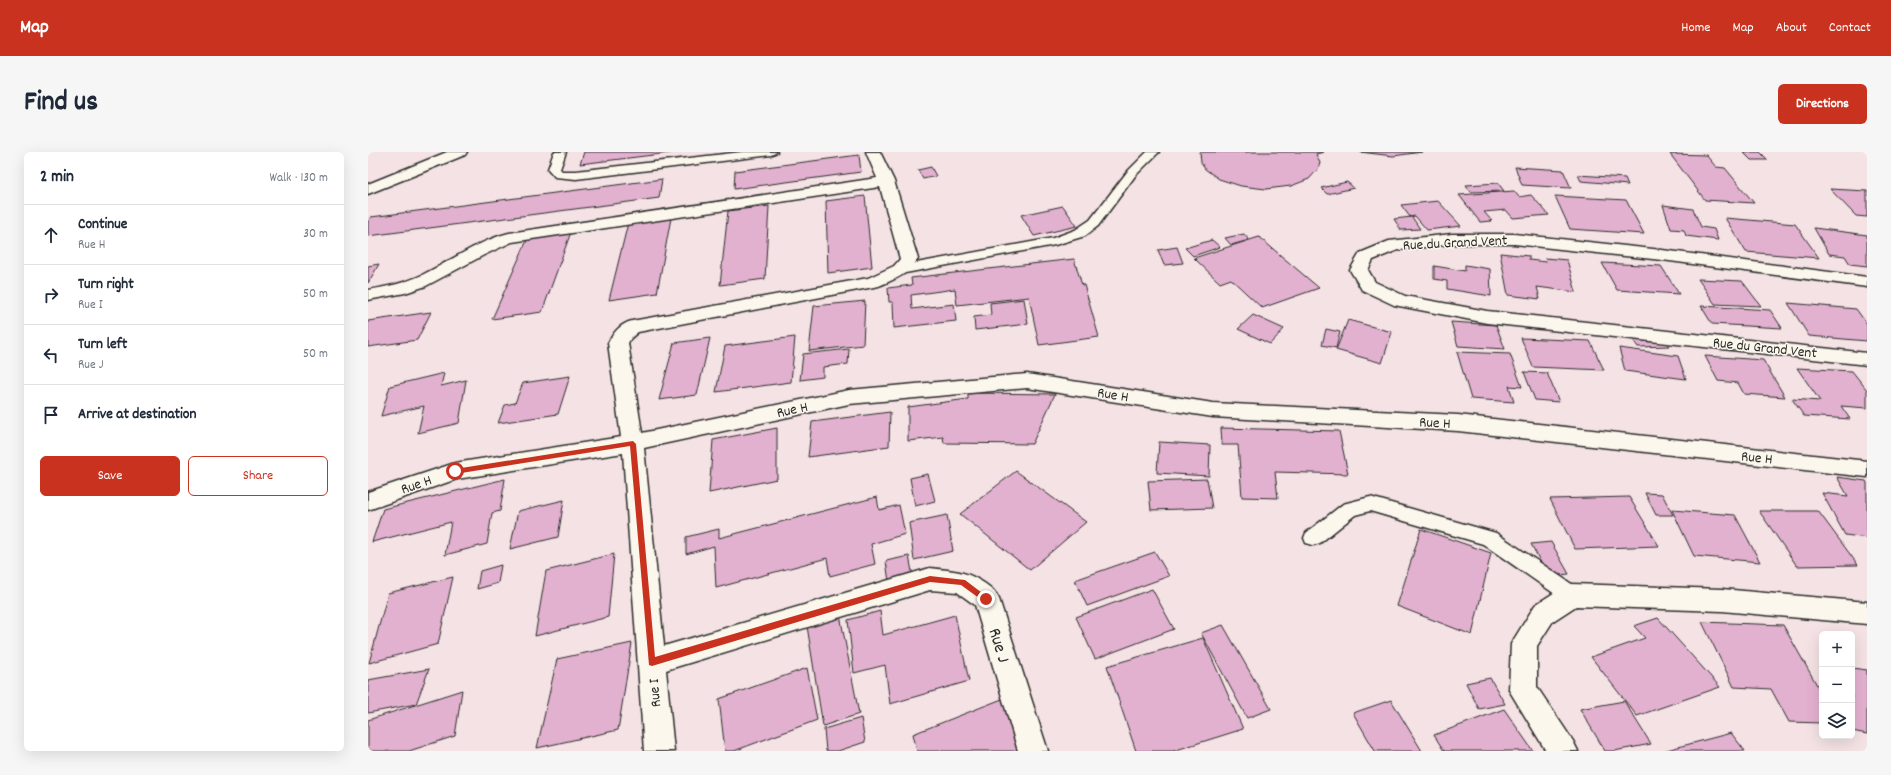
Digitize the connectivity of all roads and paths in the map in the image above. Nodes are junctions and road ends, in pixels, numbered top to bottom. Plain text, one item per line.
1 (460, 152) edge
2 (560, 152) edge
3 (771, 152) edge
4 (873, 152) edge
5 (1153, 152) edge
6 (886, 181) junction
7 (368, 189) edge
8 (900, 270) junction
9 (1867, 282) edge
10 (368, 295) edge
11 (1867, 359) edge
12 (633, 444) junction
13 (1867, 469) edge
14 (368, 500) edge
15 (1314, 538) dead end
16 (1572, 595) junction
17 (1867, 613) edge
18 (652, 662) junction
19 (659, 751) edge
20 (1033, 751) edge
21 (1563, 751) edge

1 - 7 street
2 - 3 lane
4 - 6 street
5 - 8 lane
6 - 8 street
6 - 10 street
8 - 12 street, Rue I
9 - 11 street, Rue du Grand Vent
12 - 13 street, Rue H
12 - 14 street, Rue H
12 - 18 street, Rue I
15 - 16 lane
16 - 17 street
16 - 21 street
18 - 19 street, Rue I
18 - 20 street, Rue J

